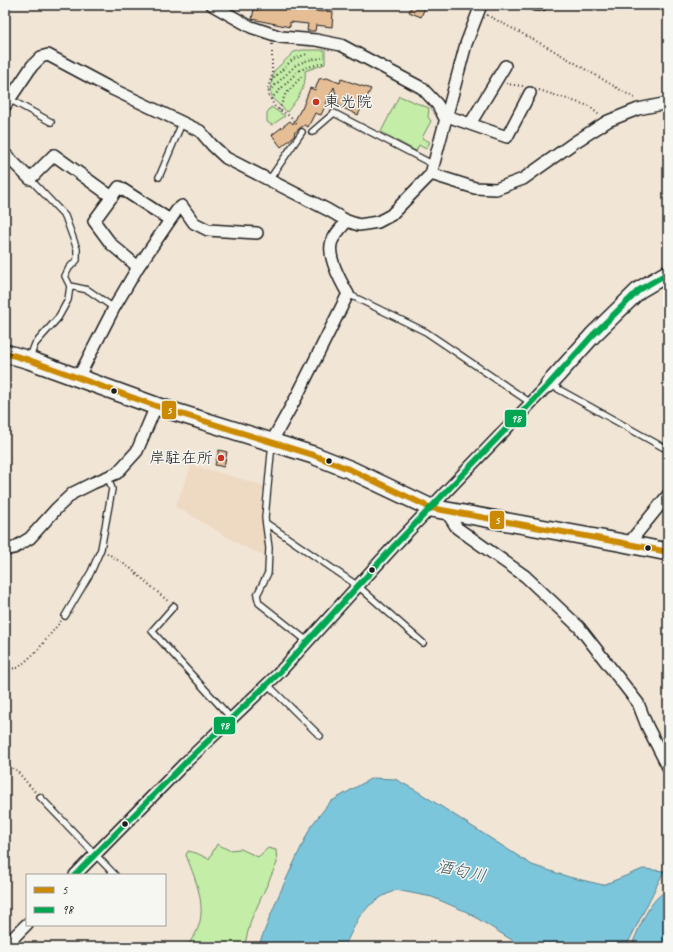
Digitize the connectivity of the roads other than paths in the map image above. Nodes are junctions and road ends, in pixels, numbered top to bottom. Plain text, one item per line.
1 (212, 5) edge
2 (535, 5) edge
3 (540, 5) edge
4 (480, 8) edge
5 (505, 66) dead end
6 (531, 89) road end
7 (8, 103) edge
8 (668, 103) edge
9 (446, 118) junction
10 (51, 122) dead end
11 (182, 123) junction
12 (470, 124) junction
13 (302, 131) road end
14 (312, 132) dead end
15 (5, 154) edge
16 (433, 170) junction
17 (159, 177) dead end
18 (30, 179) junction
19 (269, 180) junction
20 (112, 197) junction
21 (170, 220) junction
22 (347, 221) junction
23 (258, 233) dead end
24 (138, 267) junction
25 (668, 273) edge
26 (70, 286) junction
27 (348, 294) junction
28 (114, 308) junction
29 (5, 353) edge
30 (29, 360) junction
31 (78, 378) junction
32 (549, 384) junction
33 (531, 403) junction
34 (156, 406) junction
35 (272, 441) junction
36 (668, 450) edge
37 (108, 477) junction
38 (668, 495) edge
39 (439, 509) junction
40 (266, 523) junction
41 (629, 544) junction
42 (5, 550) edge
43 (668, 552) edge
44 (358, 586) junction
45 (174, 606) road end
46 (65, 616) road end
47 (307, 641) junction
48 (424, 643) dead end
49 (267, 684) junction
50 (231, 718) junction
51 (320, 736) dead end
52 (668, 767) edge
53 (40, 797) road end
54 (95, 855) junction
55 (76, 874) edge
56 (114, 874) edge
57 (26, 925) edge
58 (5, 946) edge

1 - 9 street
2 - 3 street
4 - 9 street
5 - 12 street
6 - 12 street
7 - 10 lane
7 - 11 street
8 - 16 street
9 - 12 street
9 - 16 street
11 - 17 lane
11 - 19 street
13 - 19 lane
14 - 16 lane
15 - 18 street
16 - 22 street
18 - 20 street
18 - 26 lane
19 - 22 street
20 - 21 street
20 - 24 street
21 - 23 street
21 - 24 street
22 - 27 street
24 - 28 street
25 - 32 street
26 - 28 lane
26 - 30 lane
27 - 33 lane
27 - 35 street
28 - 31 street
29 - 30 main road
30 - 31 main road
31 - 34 main road
32 - 33 street
32 - 36 lane
33 - 39 street
34 - 35 main road
34 - 37 street
35 - 39 main road
35 - 40 lane
37 - 42 street
37 - 46 lane
38 - 41 street
39 - 41 main road
39 - 44 street
39 - 52 street
40 - 44 lane
40 - 47 lane
41 - 43 main road
44 - 47 street
44 - 48 lane
45 - 50 lane
47 - 49 street
49 - 50 street
49 - 51 lane
50 - 54 street
53 - 54 lane
54 - 55 street
54 - 56 lane
57 - 58 street

